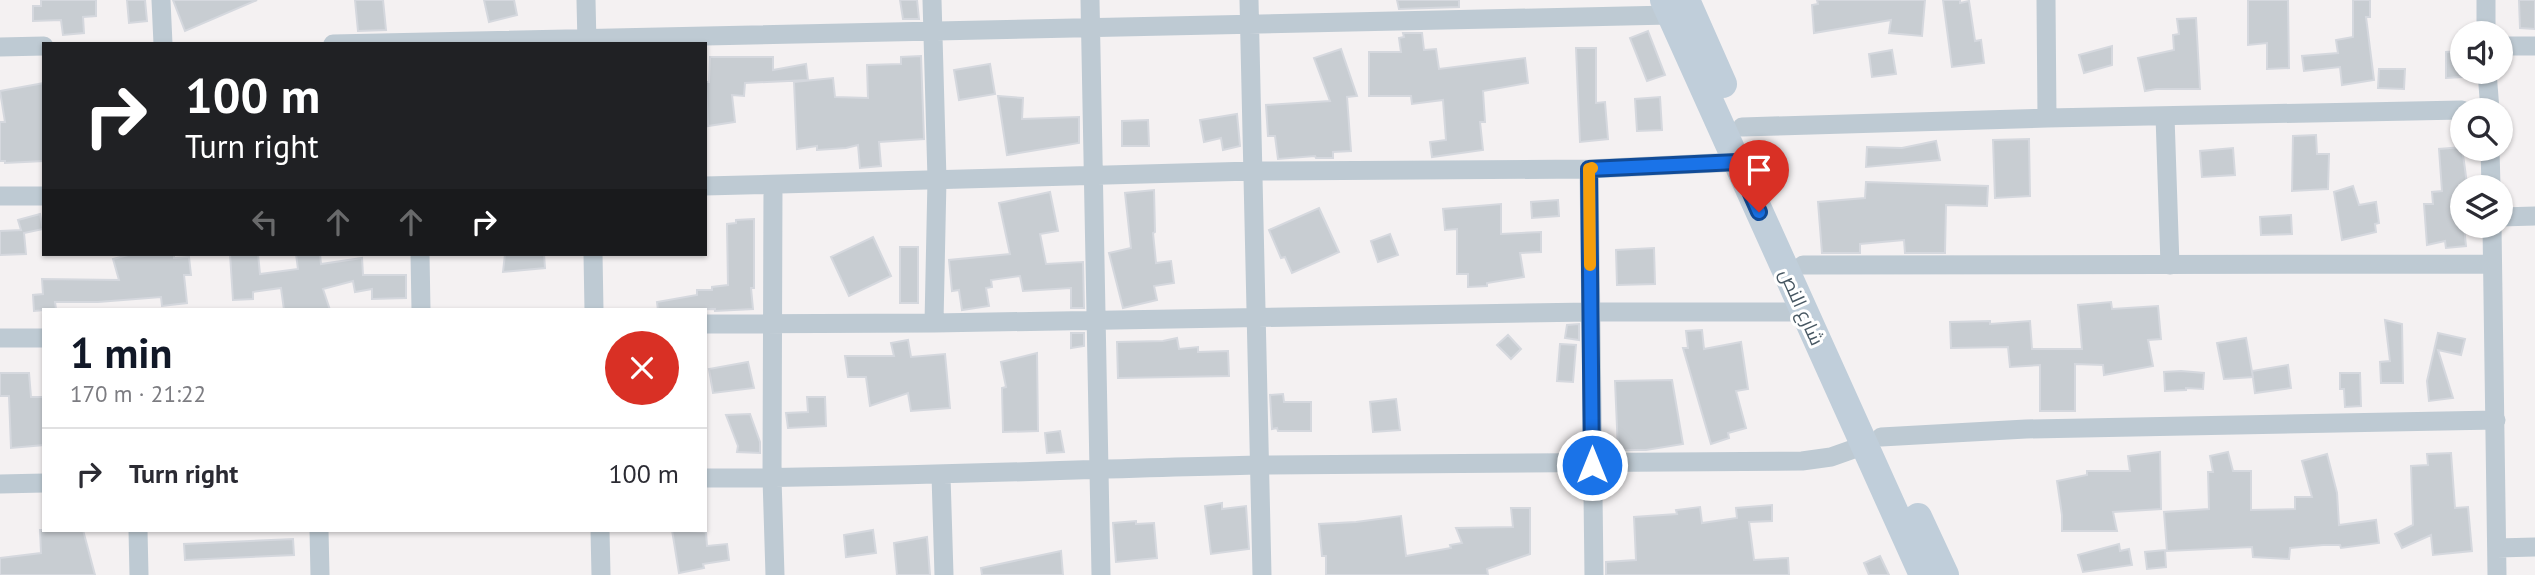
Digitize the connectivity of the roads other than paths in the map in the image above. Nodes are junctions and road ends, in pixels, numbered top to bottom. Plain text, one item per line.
1 (161, 0) edge
2 (586, 0) edge
3 (932, 0) edge
4 (1090, 0) edge
5 (1249, 0) edge
6 (2046, 0) edge
7 (2486, 0) edge
8 (1674, 5) edge
9 (2486, 21) edge
10 (1249, 25) junction
11 (1091, 27) junction
12 (932, 32) junction
13 (587, 41) edge
14 (163, 42) edge
15 (502, 42) edge
16 (42, 46) edge
17 (2535, 46) edge
18 (0, 47) edge
19 (2513, 47) edge
20 (2450, 110) edge
21 (2165, 116) junction
22 (2047, 118) junction
23 (1742, 127) junction
24 (1737, 162) junction
25 (1589, 169) junction
26 (1253, 171) junction
27 (1093, 175) junction
28 (937, 179) junction
29 (773, 185) junction
30 (707, 186) edge
31 (0, 196) edge
32 (42, 196) edge
33 (2535, 216) edge
34 (2513, 217) edge
35 (2492, 238) edge
36 (420, 256) edge
37 (593, 256) edge
38 (2492, 264) junction
39 (1803, 265) junction
40 (2170, 265) junction
41 (421, 308) edge
42 (594, 308) edge
43 (1591, 312) junction
44 (1804, 312) junction
45 (1255, 318) junction
46 (1094, 320) junction
47 (774, 323) junction
48 (934, 323) junction
49 (707, 324) edge
50 (0, 338) edge
51 (42, 338) edge
52 (2496, 420) junction
53 (1873, 441) junction
54 (1258, 465) junction
55 (1592, 465) junction
56 (1097, 470) junction
57 (941, 475) junction
58 (707, 478) edge
59 (772, 478) junction
60 (0, 484) edge
61 (42, 484) edge
62 (138, 532) edge
63 (319, 532) edge
64 (600, 532) edge
65 (2535, 547) edge
66 (2497, 548) junction
67 (139, 575) edge
68 (320, 575) edge
69 (601, 575) edge
70 (775, 575) edge
71 (944, 575) edge
72 (1101, 575) edge
73 (1262, 575) edge
74 (1594, 575) edge
75 (1923, 575) edge
76 (1945, 575) edge
77 (2497, 575) edge

1 - 14 street
2 - 13 street
3 - 12 street
4 - 11 street
5 - 10 street
6 - 22 street
7 - 9 street
8 - 10 street
8 - 23 main road, شارع النص
8 - 24 main road, شارع النص
10 - 11 street
10 - 26 street
11 - 12 street
11 - 27 street
12 - 13 street
12 - 28 street
13 - 15 street
16 - 18 street
17 - 19 street
20 - 21 street
21 - 22 street
21 - 40 street
22 - 23 street
23 - 39 main road, شارع النص
24 - 25 street
24 - 44 main road, شارع النص
25 - 26 street
25 - 43 street
26 - 27 street
26 - 45 street
27 - 28 street
27 - 46 street
28 - 29 street
28 - 48 street
29 - 30 street
29 - 47 street
31 - 32 street
33 - 34 street
35 - 38 street
36 - 41 street
37 - 42 street
38 - 40 street
38 - 52 street
39 - 40 street
39 - 53 main road, شارع النص
43 - 44 street
43 - 45 street
43 - 55 street
44 - 53 main road, شارع النص
45 - 46 street
45 - 54 street
46 - 48 street
46 - 56 street
47 - 48 street
47 - 49 street
47 - 59 street
50 - 51 street
52 - 53 street
52 - 66 street
53 - 55 street
53 - 75 main road, شارع النص
53 - 76 main road, شارع النص
54 - 55 street
54 - 56 street
54 - 73 street
55 - 74 street
56 - 57 street
56 - 72 street
57 - 59 street
57 - 71 street
58 - 59 street
59 - 70 street
60 - 61 street
62 - 67 street
63 - 68 street
64 - 69 street
65 - 66 street
66 - 77 street

